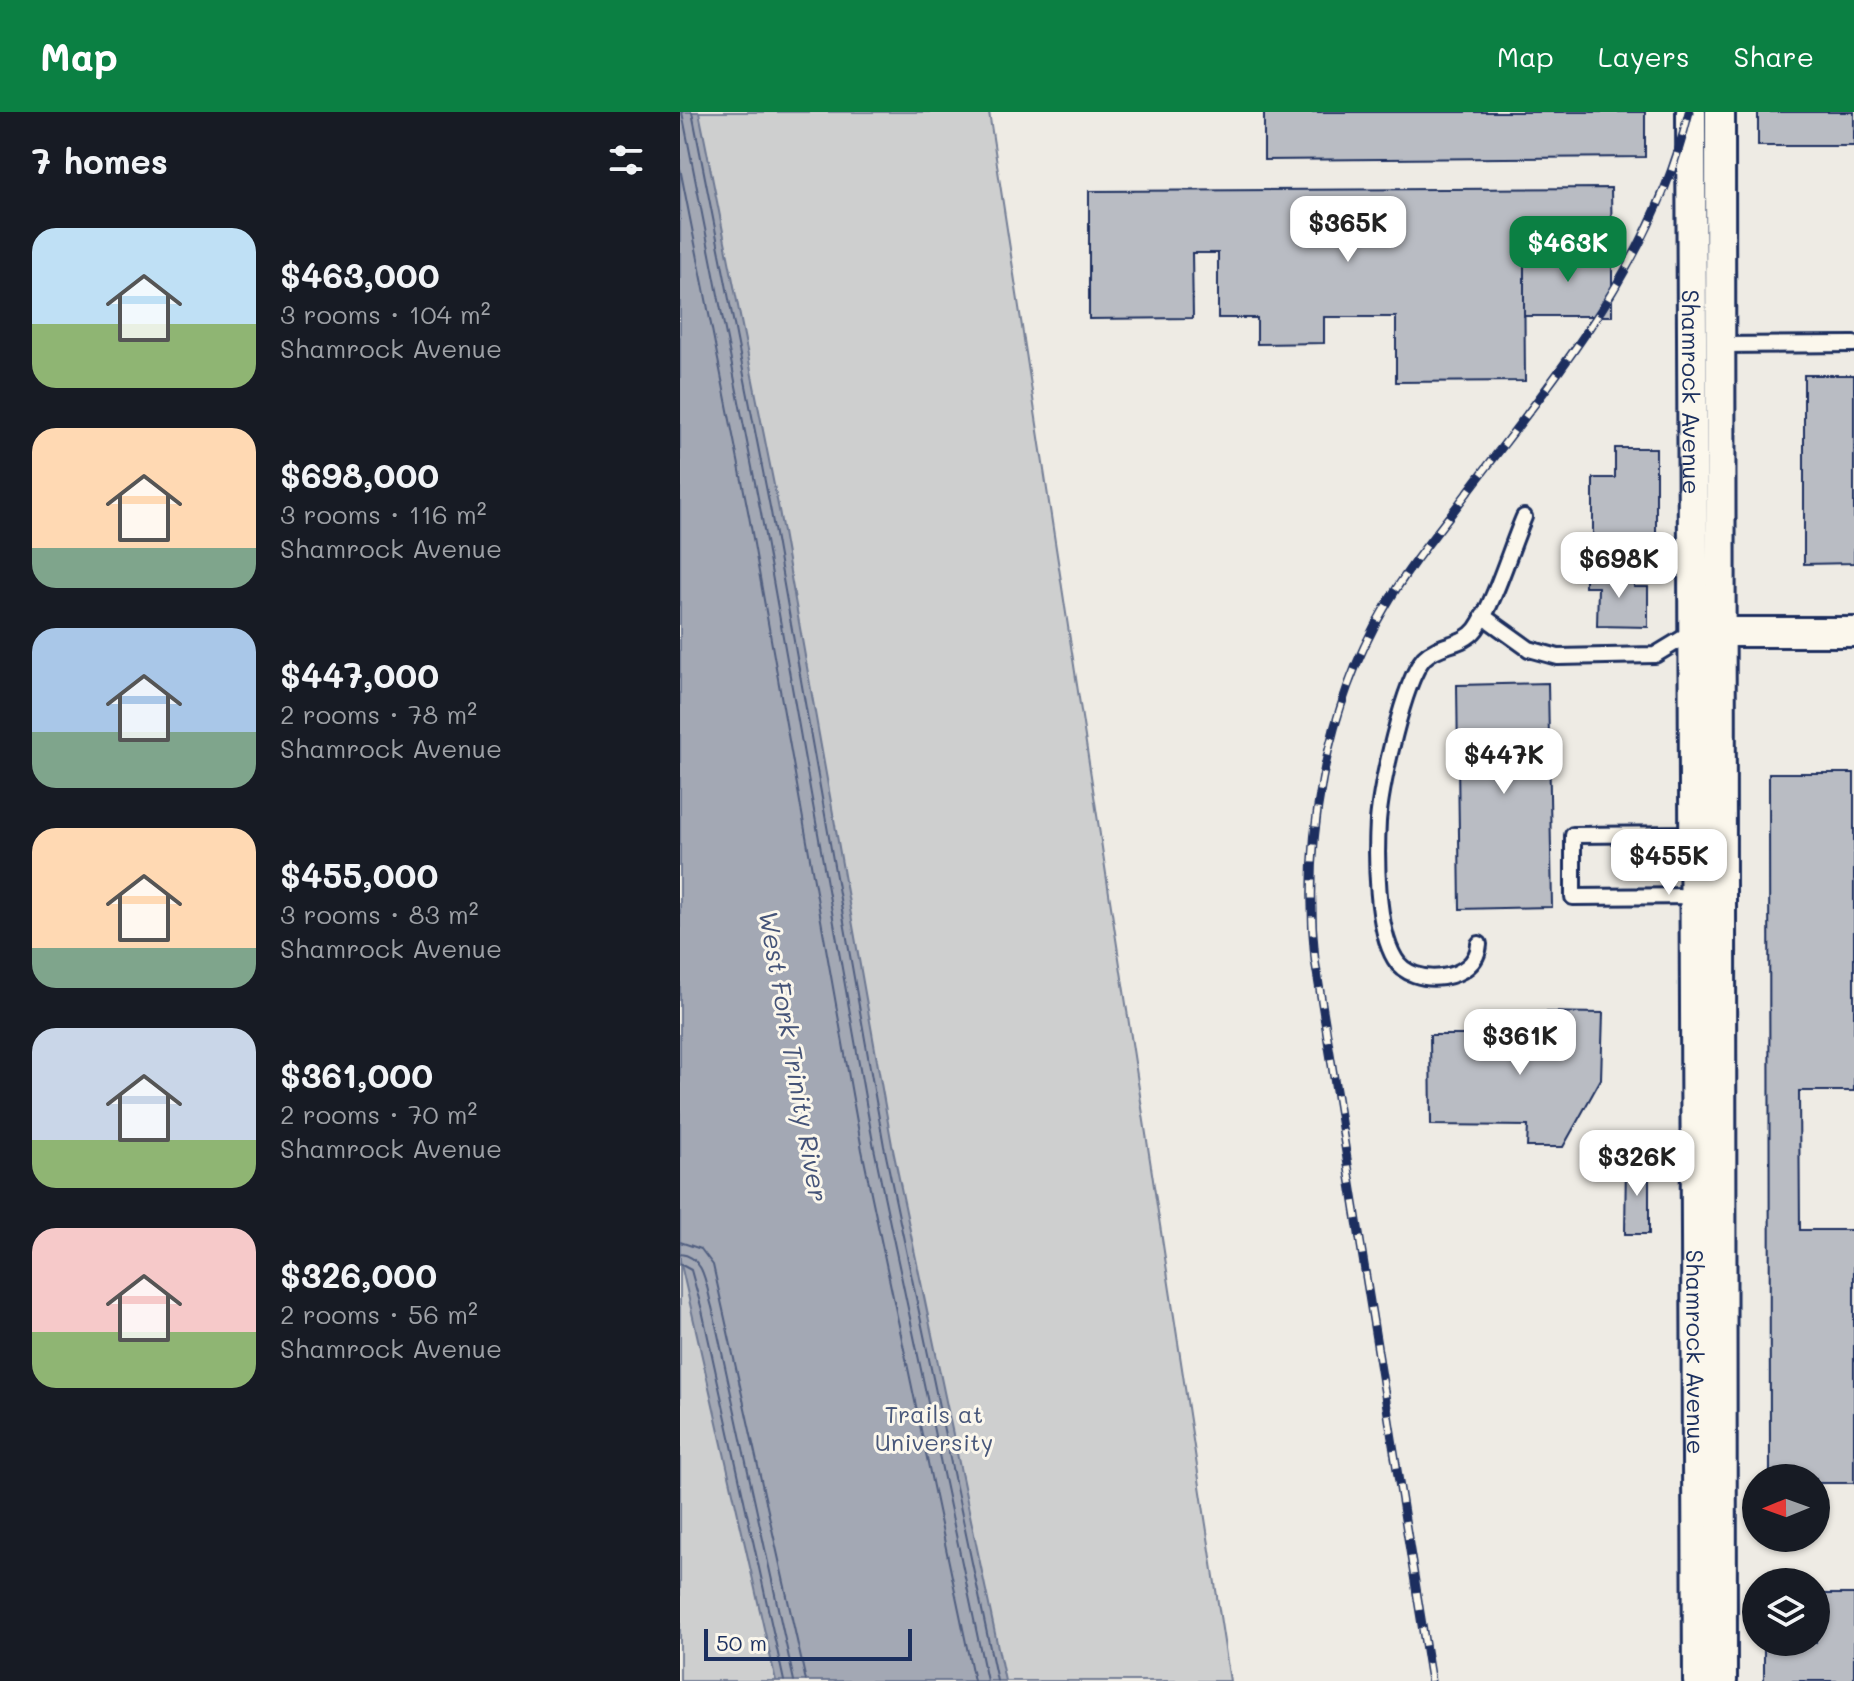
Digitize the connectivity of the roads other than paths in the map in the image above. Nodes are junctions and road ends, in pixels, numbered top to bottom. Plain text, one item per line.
1 (1691, 112) edge
2 (1720, 112) edge
3 (1854, 344) edge
4 (1692, 345) junction
5 (1720, 345) junction
6 (1524, 517) dead end
7 (1483, 616) junction
8 (1707, 632) junction
9 (1854, 632) edge
10 (1708, 834) junction
11 (1708, 896) junction
12 (1479, 944) dead end
13 (1698, 1681) edge
14 (1722, 1681) edge

1 - 4 street, Shamrock Avenue
2 - 5 street, Shamrock Avenue
3 - 5 lane
4 - 5 lane
4 - 8 street, Shamrock Avenue
5 - 8 street, Shamrock Avenue
6 - 7 lane
7 - 8 lane
7 - 12 lane
8 - 9 street
8 - 10 street, Shamrock Avenue
10 - 11 street, Shamrock Avenue
10 - 11 lane
11 - 13 street, Shamrock Avenue
11 - 14 street, Shamrock Avenue

